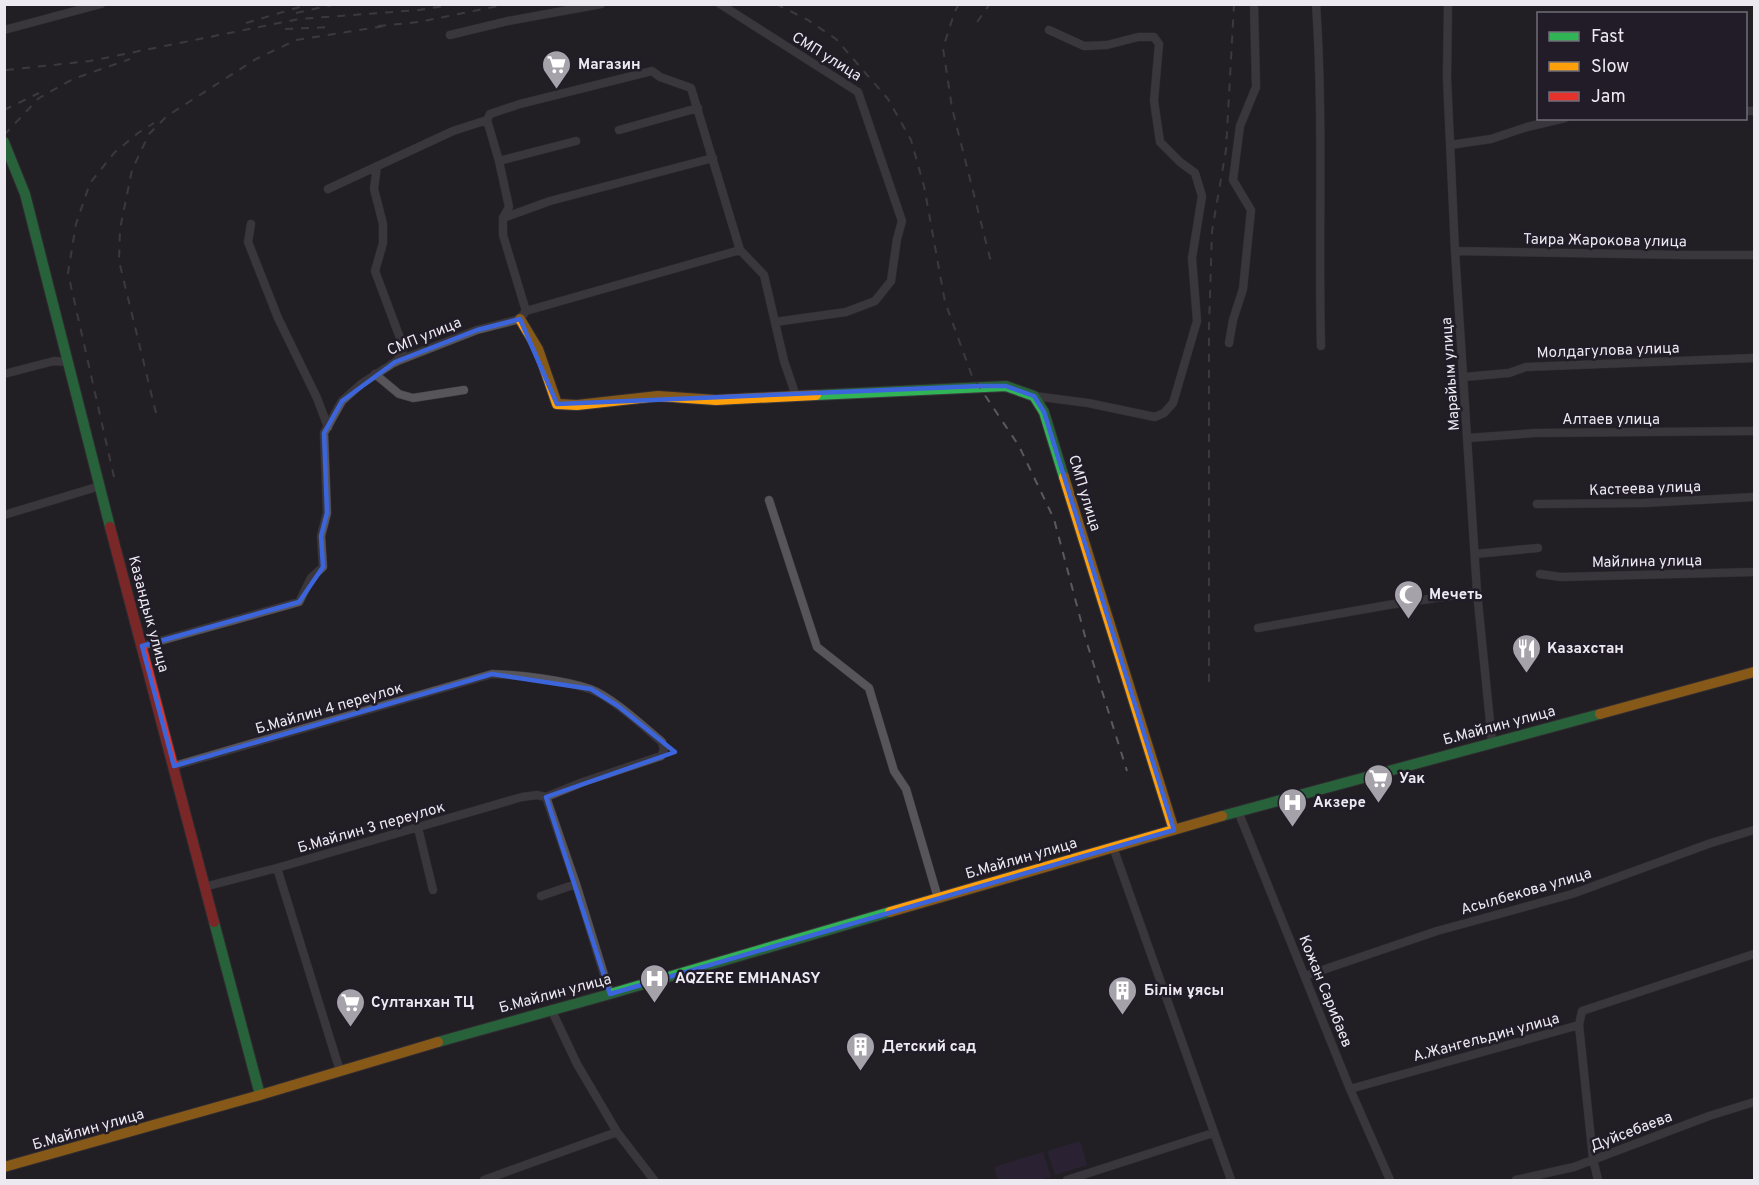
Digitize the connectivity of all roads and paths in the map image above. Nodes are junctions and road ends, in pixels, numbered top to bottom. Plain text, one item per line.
1 (101, 4) edge
2 (601, 4) edge
3 (720, 4) edge
4 (1254, 4) edge
5 (1316, 4) edge
6 (1451, 5) edge
7 (4, 30) edge
8 (1050, 30) dead end
9 (450, 35) dead end
10 (698, 108) junction
11 (487, 120) junction
12 (1557, 120) edge
13 (619, 130) dead end
14 (576, 141) dead end
15 (4, 142) edge
16 (1450, 145) junction
17 (713, 158) junction
18 (499, 161) junction
19 (377, 166) junction
20 (328, 189) dead end
21 (503, 218) junction
22 (251, 224) dead end
23 (740, 250) junction
24 (1455, 251) junction
25 (1755, 255) edge
26 (523, 315) junction
27 (775, 322) junction
28 (1229, 343) dead end
29 (1321, 346) dead end
30 (1755, 358) edge
31 (67, 362) junction
32 (395, 362) junction
33 (375, 374) junction
34 (4, 375) edge
35 (1464, 377) junction
36 (464, 390) dead end
37 (796, 396) junction
38 (1034, 396) junction
39 (326, 430) junction
40 (1755, 431) edge
41 (1468, 438) junction
42 (100, 486) junction
43 (1755, 497) edge
44 (769, 500) dead end
45 (1537, 504) dead end
46 (4, 515) edge
47 (1538, 548) dead end
48 (1475, 554) junction
49 (1755, 572) edge
50 (1540, 574) dead end
51 (1477, 592) junction
52 (1258, 628) dead end
53 (142, 646) junction
54 (1755, 672) edge
55 (1492, 742) junction
56 (174, 766) junction
57 (546, 797) junction
58 (1238, 811) junction
59 (418, 828) junction
60 (1174, 830) junction
61 (1755, 830) edge
62 (1113, 847) junction
63 (277, 868) junction
64 (576, 884) junction
65 (204, 887) junction
66 (433, 890) dead end
67 (541, 896) dead end
68 (938, 898) junction
69 (1755, 954) edge
70 (1305, 976) junction
71 (610, 993) junction
72 (550, 1009) junction
73 (1579, 1025) junction
74 (340, 1071) junction
75 (1350, 1089) junction
76 (260, 1095) junction
77 (1755, 1102) edge
78 (617, 1132) junction
79 (1213, 1133) junction
80 (1593, 1159) junction
81 (4, 1167) edge
82 (484, 1180) edge
83 (654, 1180) edge
84 (1067, 1180) edge
85 (1231, 1180) edge
86 (1390, 1180) edge
87 (1516, 1180) edge
88 (1598, 1180) edge

1 - 7 street
2 - 9 street
3 - 27 street, СМП улица
4 - 28 street
5 - 29 street
6 - 16 street, Марайым улица
8 - 38 street
10 - 11 street
10 - 13 street
10 - 17 street
11 - 18 street
11 - 19 street
12 - 16 street
14 - 18 street
15 - 31 street, Казандык улица
16 - 24 street, Марайым улица
17 - 21 street
17 - 23 street
18 - 21 street
19 - 20 street
19 - 32 street
21 - 26 street
22 - 39 street
23 - 26 street, СМП улица
23 - 27 street
24 - 25 street, Таира Жарокова улица
24 - 35 street, Марайым улица
26 - 32 street, СМП улица
26 - 37 street
27 - 37 street
30 - 35 street, Молдагулова улица
31 - 34 street
31 - 42 street, Казандык улица
32 - 33 street, СМП улица
33 - 36 street, СМП улица
33 - 39 street, СМП улица
35 - 41 street, Марайым улица
37 - 38 street
38 - 60 street, СМП улица
39 - 53 street
40 - 41 street, Алтаев улица
41 - 48 street, Марайым улица
42 - 46 street
42 - 53 street, Казандык улица
43 - 45 street, Кастеева улица
44 - 68 street
47 - 48 street
48 - 51 street, Марайым улица
49 - 50 street, Майлина улица
51 - 52 street
51 - 55 street, Марайым улица
53 - 56 street, Казандык улица
54 - 55 street, Б.Майлин улица
55 - 58 street, Б.Майлин улица
56 - 57 street, Б.Майлин 4 переулок
56 - 65 street, Казандык улица
57 - 59 street, Б.Майлин 3 переулок
57 - 64 street
58 - 60 street, Б.Майлин улица
58 - 70 street, Кожан Сарибаев
59 - 63 street, Б.Майлин 3 переулок
59 - 66 street
60 - 62 street, Б.Майлин улица
61 - 70 street, Асылбекова улица
62 - 68 street, Б.Майлин улица
62 - 79 street
63 - 65 street, Б.Майлин 3 переулок
63 - 74 street
64 - 67 street
64 - 71 street
65 - 76 street, Казандык улица
68 - 71 street, Б.Майлин улица
69 - 73 street, А.Жангельдин улица
70 - 75 street, Кожан Сарибаев
71 - 72 street, Б.Майлин улица
72 - 74 street, Б.Майлин улица
72 - 78 street
73 - 75 street, А.Жангельдин улица
73 - 80 street
74 - 76 street, Б.Майлин улица
75 - 86 street, Кожан Сарибаев
76 - 81 street, Б.Майлин улица
77 - 80 street, Дуйсебаева
78 - 82 street
78 - 83 street
79 - 84 street
79 - 85 street
80 - 87 street, Дуйсебаева
80 - 88 street

